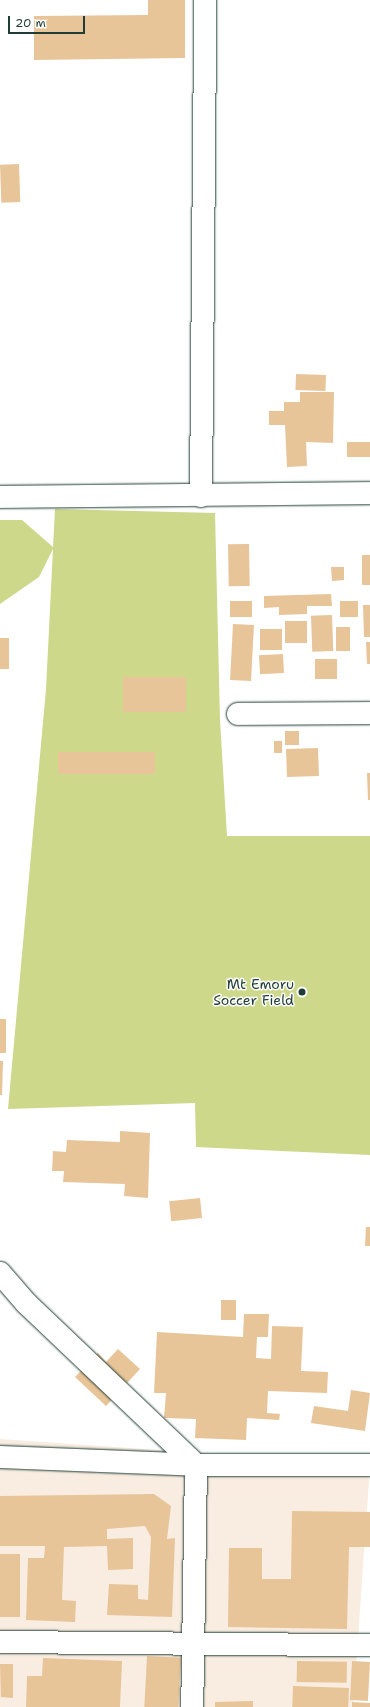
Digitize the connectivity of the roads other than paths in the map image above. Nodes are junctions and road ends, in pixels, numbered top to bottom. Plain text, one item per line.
1 (205, 0) edge
2 (370, 493) edge
3 (201, 496) junction
4 (0, 497) edge
5 (370, 713) edge
6 (238, 714) dead end
7 (0, 1273) edge
8 (0, 1457) edge
9 (196, 1465) junction
10 (370, 1465) edge
11 (0, 1642) edge
12 (193, 1642) junction
13 (370, 1645) edge
14 (192, 1707) edge

1 - 3 street
2 - 3 street
3 - 4 street
5 - 6 street
7 - 9 street
8 - 9 street
9 - 10 street
9 - 12 street
11 - 12 street
12 - 13 street
12 - 14 street

